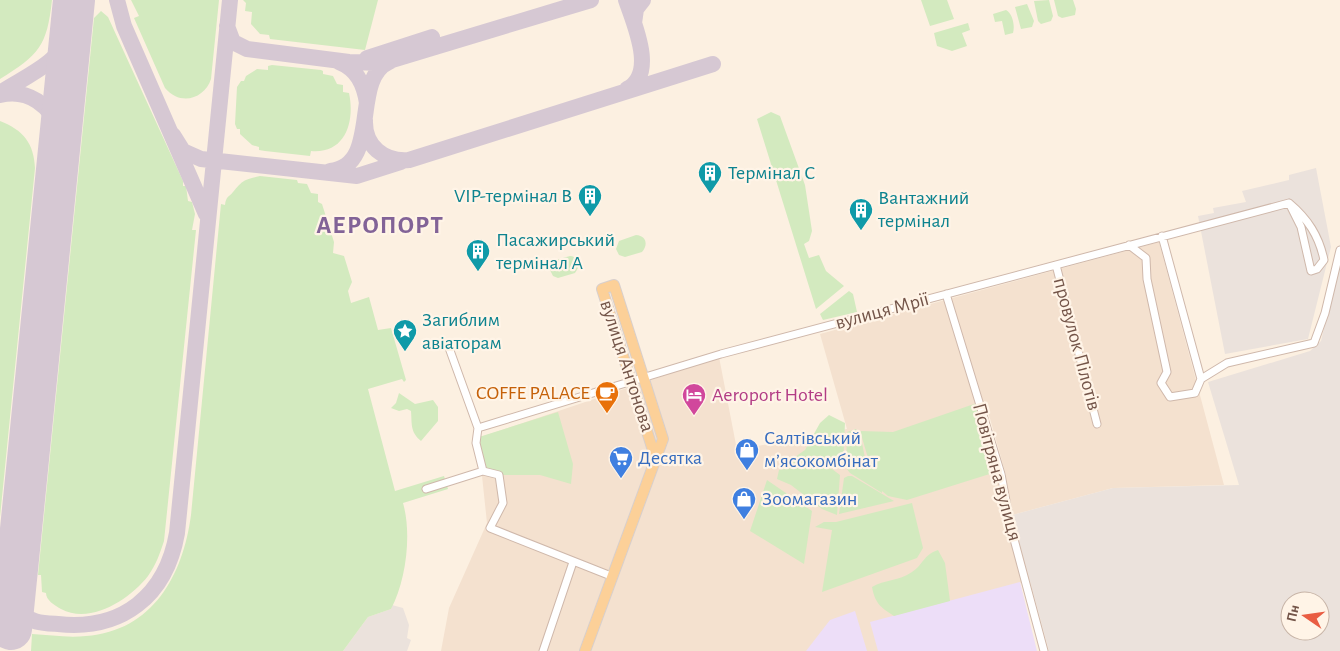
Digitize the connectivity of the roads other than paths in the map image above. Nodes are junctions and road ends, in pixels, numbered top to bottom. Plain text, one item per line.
1 (1289, 203) junction
2 (1162, 236) junction
3 (1129, 245) junction
4 (1340, 250) edge
5 (1056, 265) junction
6 (946, 294) junction
7 (448, 345) dead end
8 (645, 377) junction
9 (1201, 379) junction
10 (632, 381) junction
11 (1097, 424) dead end
12 (478, 428) junction
13 (656, 460) junction
14 (483, 471) junction
15 (426, 489) dead end
16 (573, 562) junction
17 (611, 576) junction
18 (543, 651) edge
19 (586, 651) edge
20 (1044, 651) edge

1 - 1 street
1 - 2 street, вулиця Мрії
2 - 3 street, вулиця Мрії
2 - 9 street
3 - 5 street, вулиця Мрії
3 - 9 street
4 - 9 street
5 - 6 street, вулиця Мрії
5 - 11 street, провулок Пілотів
6 - 8 street, вулиця Мрії
6 - 20 street, Повітряна вулиця
7 - 12 street
8 - 10 street, вулиця Мрії
8 - 10 main road, вулиця Антонова
8 - 13 main road, вулиця Антонова
10 - 12 street, вулиця Мрії
10 - 13 main road, вулиця Антонова
12 - 14 street
13 - 17 main road, вулиця Антонова
14 - 15 street
14 - 16 street
16 - 17 street
16 - 18 street
17 - 19 main road, вулиця Антонова

